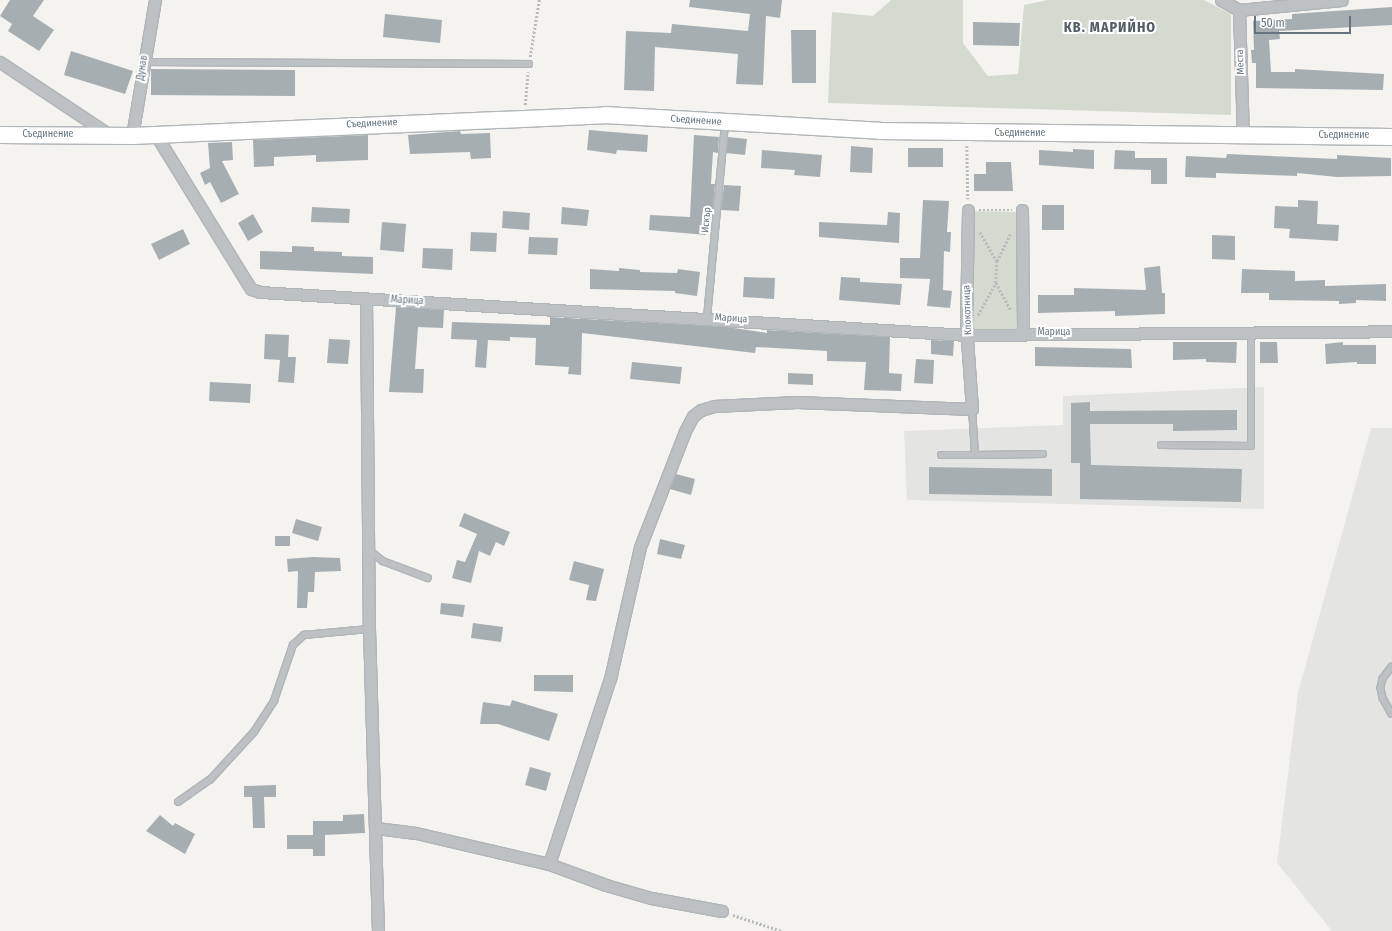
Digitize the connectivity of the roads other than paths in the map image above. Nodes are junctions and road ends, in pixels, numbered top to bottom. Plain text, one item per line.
1 (155, 0) edge
2 (1221, 0) edge
3 (1342, 0) edge
4 (1239, 10) junction
5 (0, 62) edge
6 (144, 62) junction
7 (529, 64) dead end
8 (725, 123) junction
9 (156, 134) junction
10 (0, 135) edge
11 (110, 135) junction
12 (1243, 135) junction
13 (132, 136) junction
14 (1392, 137) edge
15 (968, 210) road end
16 (1022, 210) road end
17 (366, 299) junction
18 (707, 318) junction
19 (1392, 331) edge
20 (1251, 332) junction
21 (1024, 334) junction
22 (968, 335) junction
23 (972, 409) junction
24 (1161, 445) dead end
25 (1043, 454) dead end
26 (975, 455) junction
27 (941, 456) dead end
28 (369, 550) junction
29 (428, 578) dead end
30 (369, 629) junction
31 (1392, 667) edge
32 (1392, 714) edge
33 (178, 802) dead end
34 (376, 828) junction
35 (549, 864) junction
36 (722, 911) road end
37 (378, 931) edge

1 - 6 street, Дунав
2 - 4 street
3 - 4 street
4 - 12 street, Места
5 - 11 street
6 - 7 lane
6 - 13 street, Дунав
8 - 9 street, Съединение
8 - 12 street, Съединение
8 - 18 lane, Искър
9 - 13 street, Съединение
9 - 17 street, Марица
10 - 11 street, Съединение
11 - 13 street, Съединение
12 - 14 street, Съединение
15 - 22 street, Клокотница
16 - 21 street
17 - 18 street, Марица
17 - 28 street
18 - 22 street, Марица
19 - 20 street, Марица
20 - 21 street, Марица
20 - 24 lane
21 - 22 street, Марица
22 - 23 street, Клокотница
23 - 26 lane
23 - 35 street
25 - 26 lane
26 - 27 lane
28 - 29 lane
28 - 30 street
30 - 33 lane
30 - 34 street
31 - 32 lane
34 - 35 street
34 - 37 street
35 - 36 street

